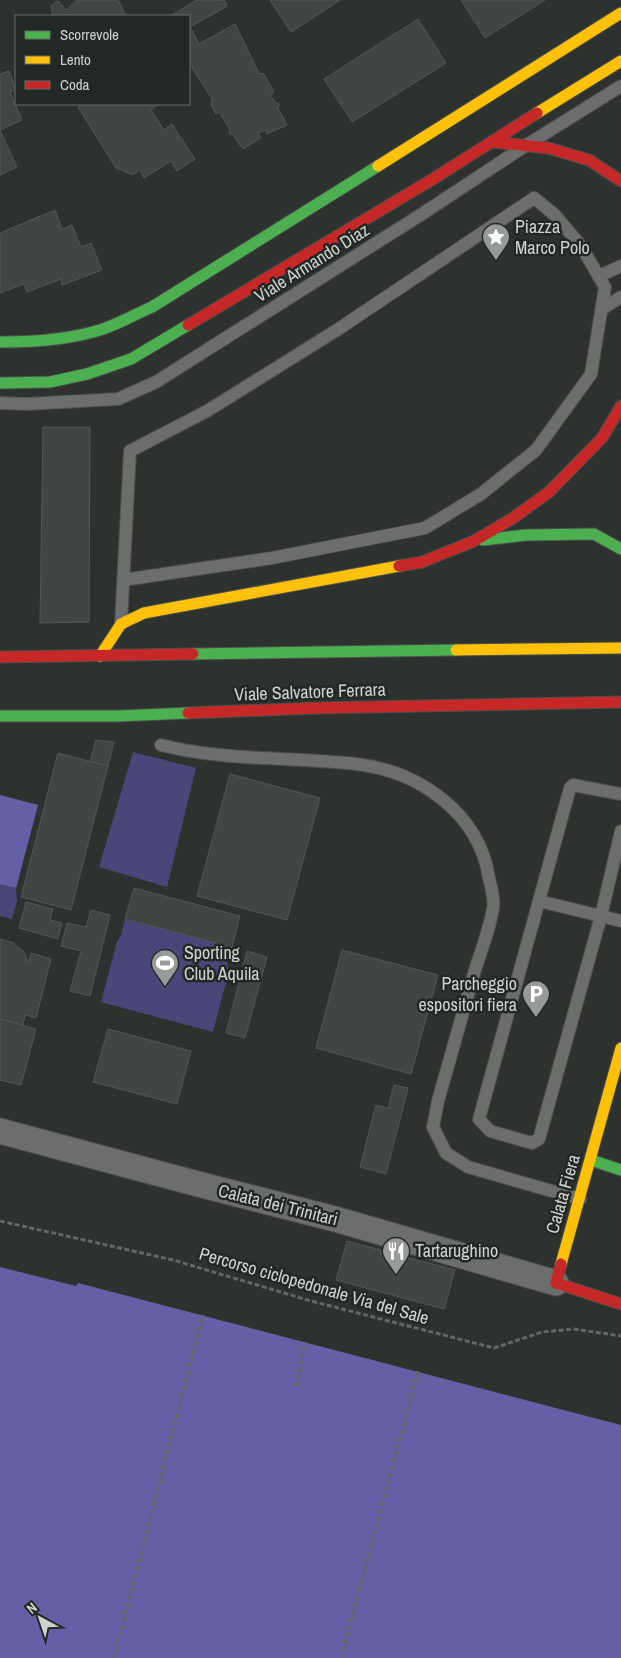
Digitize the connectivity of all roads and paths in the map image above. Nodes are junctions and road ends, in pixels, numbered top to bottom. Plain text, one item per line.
1 (621, 13) edge
2 (621, 61) edge
3 (621, 86) edge
4 (492, 142) junction
5 (525, 146) junction
6 (621, 181) edge
7 (621, 266) edge
8 (599, 276) junction
9 (621, 297) edge
10 (602, 309) junction
11 (0, 342) edge
12 (0, 383) edge
13 (0, 403) edge
14 (621, 406) edge
15 (474, 541) junction
16 (621, 549) edge
17 (123, 580) junction
18 (121, 624) junction
19 (621, 648) edge
20 (100, 656) junction
21 (0, 657) edge
22 (621, 702) edge
23 (0, 716) edge
24 (161, 745) dead end
25 (621, 794) edge
26 (621, 831) edge
27 (539, 901) junction
28 (601, 916) junction
29 (621, 921) edge
30 (621, 1048) edge
31 (0, 1130) edge
32 (591, 1160) junction
33 (621, 1170) edge
34 (580, 1199) junction
35 (0, 1221) edge
36 (556, 1283) junction
37 (621, 1304) edge
38 (203, 1315) dead end
39 (621, 1336) edge
40 (305, 1342) dead end
41 (418, 1371) dead end
42 (296, 1387) dead end
43 (343, 1651) dead end
44 (114, 1658) edge

1 - 11 main road
2 - 4 main road, Viale Armando Diaz
3 - 5 lane, Viale Armando Diaz
4 - 5 main road
4 - 12 main road, Viale Armando Diaz
5 - 6 main road
5 - 13 lane, Viale Armando Diaz
7 - 8 lane
8 - 10 lane
8 - 17 lane
9 - 10 lane
10 - 17 lane
14 - 15 main road
15 - 16 main road
15 - 18 main road
17 - 18 lane
18 - 20 main road
19 - 20 main road, Viale Salvatore Ferrara
20 - 21 main road, Viale Salvatore Ferrara
22 - 23 main road, Viale Salvatore Ferrara
24 - 34 lane
25 - 27 lane
26 - 28 lane
27 - 28 lane
27 - 28 lane
28 - 29 lane
30 - 32 main road, Calata Fiera
31 - 36 street, Calata dei Trinitari
32 - 33 main road
32 - 34 main road, Calata Fiera
34 - 36 main road, Calata Fiera
35 - 39 path, Percorso ciclopedonale Via del Sale
36 - 37 main road
38 - 44 path
40 - 42 path
41 - 43 path

